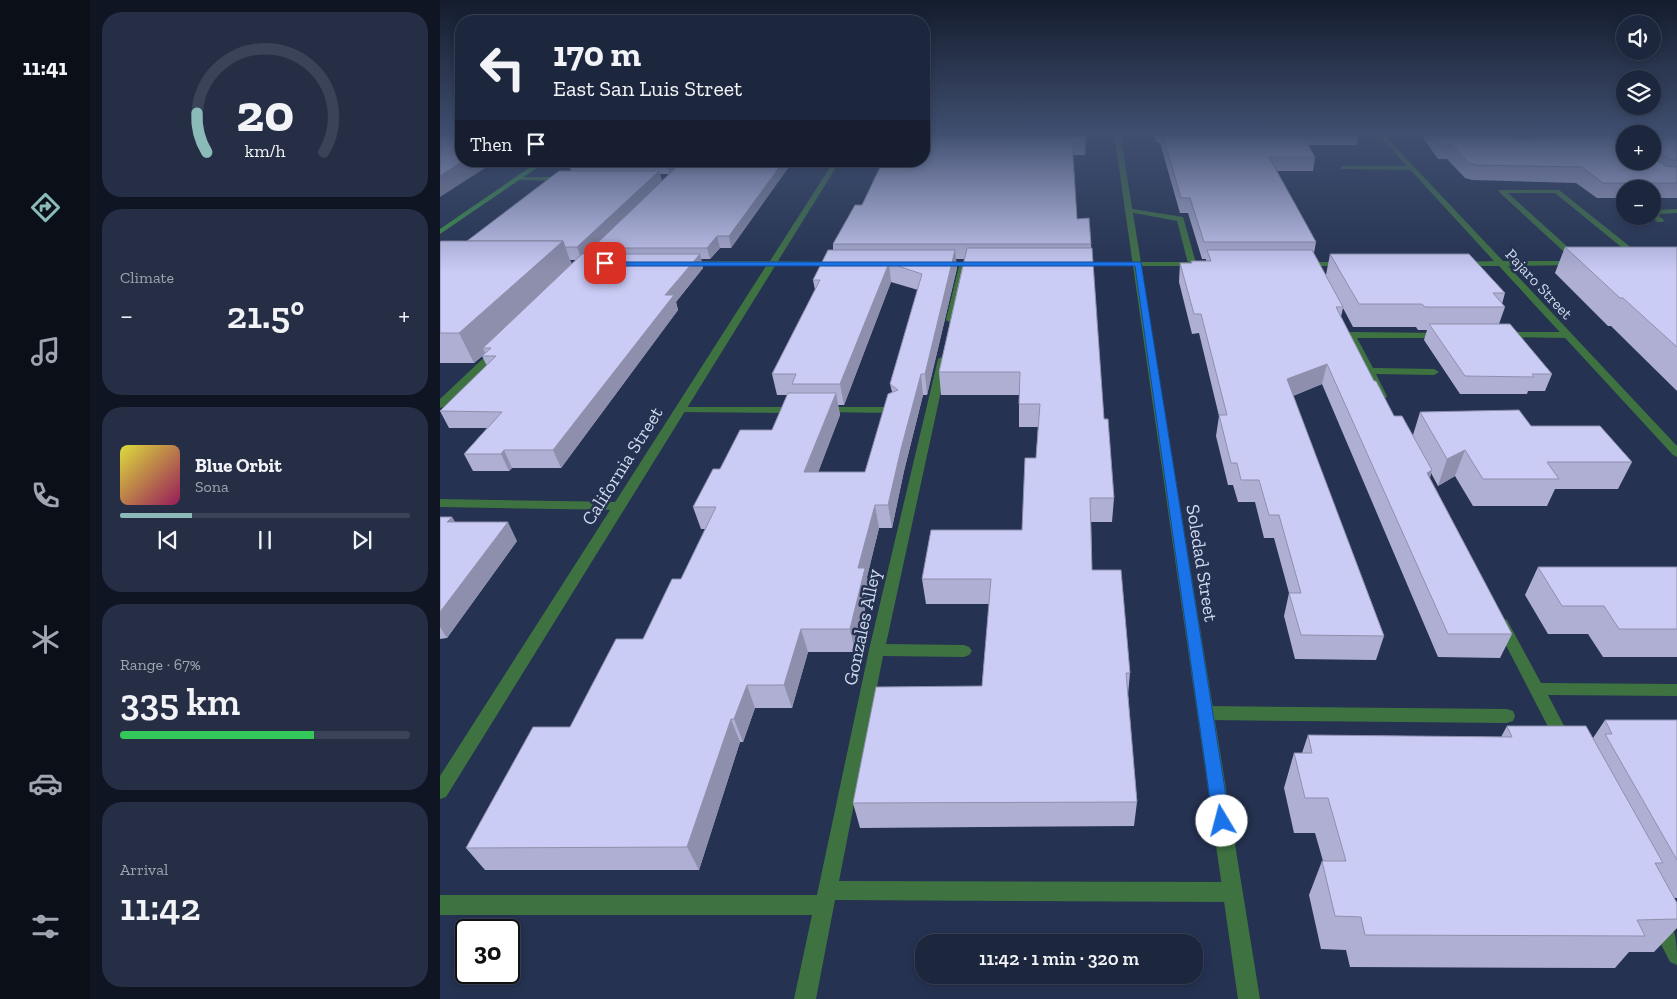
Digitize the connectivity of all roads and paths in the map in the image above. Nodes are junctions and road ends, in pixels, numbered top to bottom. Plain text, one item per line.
1 (516, 180) edge
2 (826, 180) edge
3 (1124, 180) edge
4 (1423, 180) edge
5 (1129, 210) junction
6 (1677, 211) edge
7 (1661, 212) edge
8 (440, 232) edge
9 (1628, 263) edge
10 (674, 264) edge
11 (774, 264) junction
12 (845, 264) edge
13 (933, 264) edge
14 (963, 264) junction
15 (992, 264) edge
16 (1070, 264) edge
17 (1138, 264) junction
18 (1192, 264) junction
19 (1211, 264) edge
20 (1294, 264) edge
21 (1313, 264) junction
22 (1355, 264) edge
23 (1450, 264) edge
24 (1499, 264) junction
25 (1321, 280) edge
26 (1342, 319) edge
27 (1350, 335) junction
28 (1449, 335) edge
29 (1498, 335) edge
30 (1566, 335) junction
31 (505, 342) edge
32 (1369, 371) junction
33 (1434, 372) dead end
34 (440, 405) edge
35 (1388, 407) edge
36 (680, 410) junction
37 (894, 410) edge
38 (1677, 453) edge
39 (440, 503) edge
40 (619, 506) junction
41 (1495, 610) edge
42 (877, 650) junction
43 (964, 650) dead end
44 (1537, 689) junction
45 (1677, 690) edge
46 (1205, 713) junction
47 (1507, 716) dead end
48 (1568, 750) edge
49 (440, 791) edge
50 (1232, 892) junction
51 (825, 898) junction
52 (440, 905) edge
53 (1677, 913) edge
54 (1677, 955) edge
55 (805, 999) edge
56 (1249, 999) edge

1 - 8 main road
2 - 11 street, California Street
3 - 5 street, Soledad Street
4 - 24 street, Pajaro Street
5 - 17 street, Soledad Street
5 - 18 street
6 - 7 street
9 - 24 street
10 - 11 street
11 - 12 street
11 - 36 street, California Street
13 - 14 street
14 - 15 street
14 - 42 street, Gonzales Alley
16 - 17 street
17 - 18 street
17 - 46 street, Soledad Street
18 - 19 street
20 - 21 street
21 - 22 street
21 - 25 street
23 - 24 street
24 - 30 street, Pajaro Street
26 - 27 street
27 - 28 street
27 - 32 street
29 - 30 street
30 - 38 street, Pajaro Street
31 - 34 street
32 - 33 street
32 - 35 street
36 - 37 street
36 - 40 street, California Street
39 - 40 street
40 - 49 street, California Street
41 - 44 street
42 - 43 street
42 - 51 street, Gonzales Alley
44 - 45 street
44 - 48 street
46 - 47 street
46 - 50 street, Soledad Street
50 - 51 street
50 - 56 street, Soledad Street
51 - 52 street
51 - 55 street, Gonzales Alley
53 - 54 street

